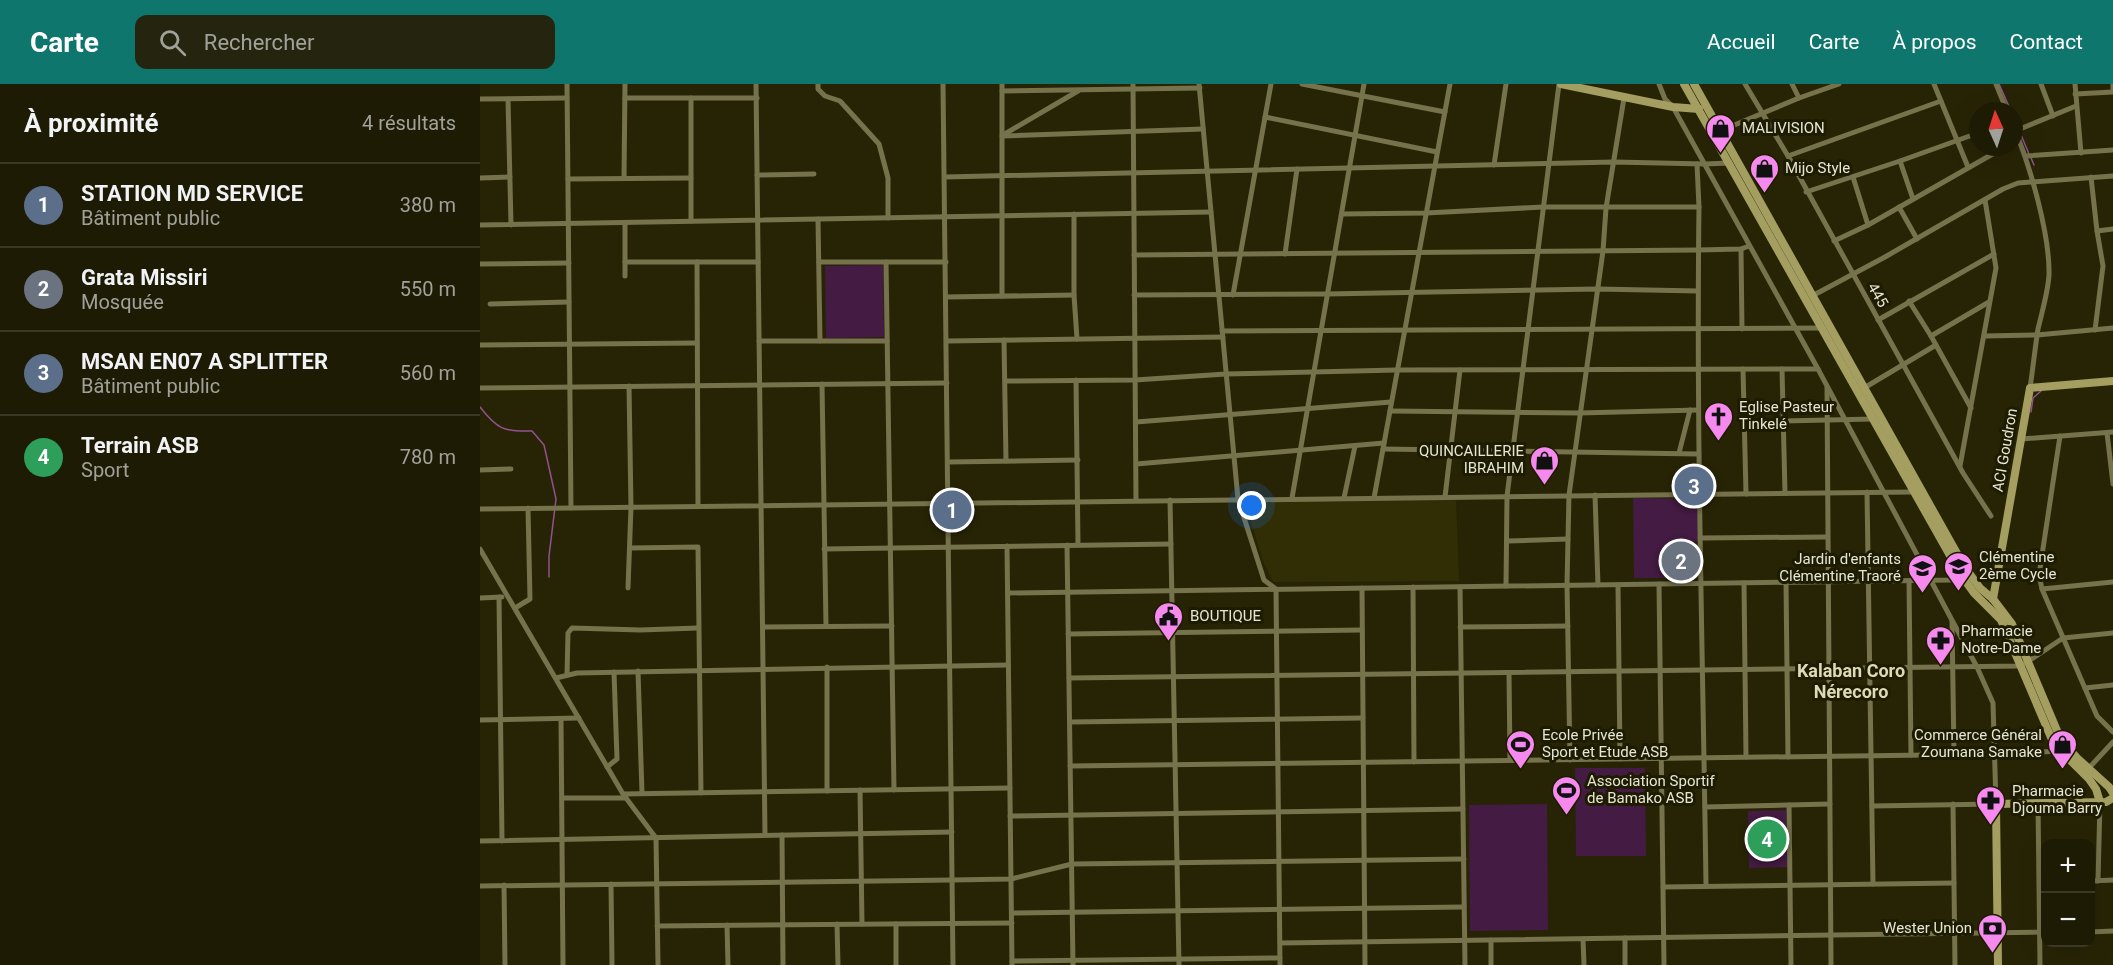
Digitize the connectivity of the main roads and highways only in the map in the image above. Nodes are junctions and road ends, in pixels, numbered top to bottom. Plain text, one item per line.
1 (1560, 84) edge
2 (1684, 84) edge
3 (1694, 84) edge
4 (1699, 109) junction
5 (1733, 161) junction
6 (2113, 381) edge
7 (1991, 603) junction
8 (2025, 664) junction
9 (2089, 779) junction
10 (2113, 793) edge
11 (2113, 798) edge
12 (2082, 802) junction
13 (2100, 802) junction
14 (1998, 965) edge

1 - 4 main road
2 - 4 main road
3 - 5 main road
4 - 5 main road
5 - 7 main road
5 - 7 main road
6 - 7 main road, ACI Goudron
7 - 8 main road
8 - 9 main road
8 - 10 main road
9 - 12 main road
9 - 13 main road
11 - 13 main road
12 - 13 main road
12 - 14 main road

